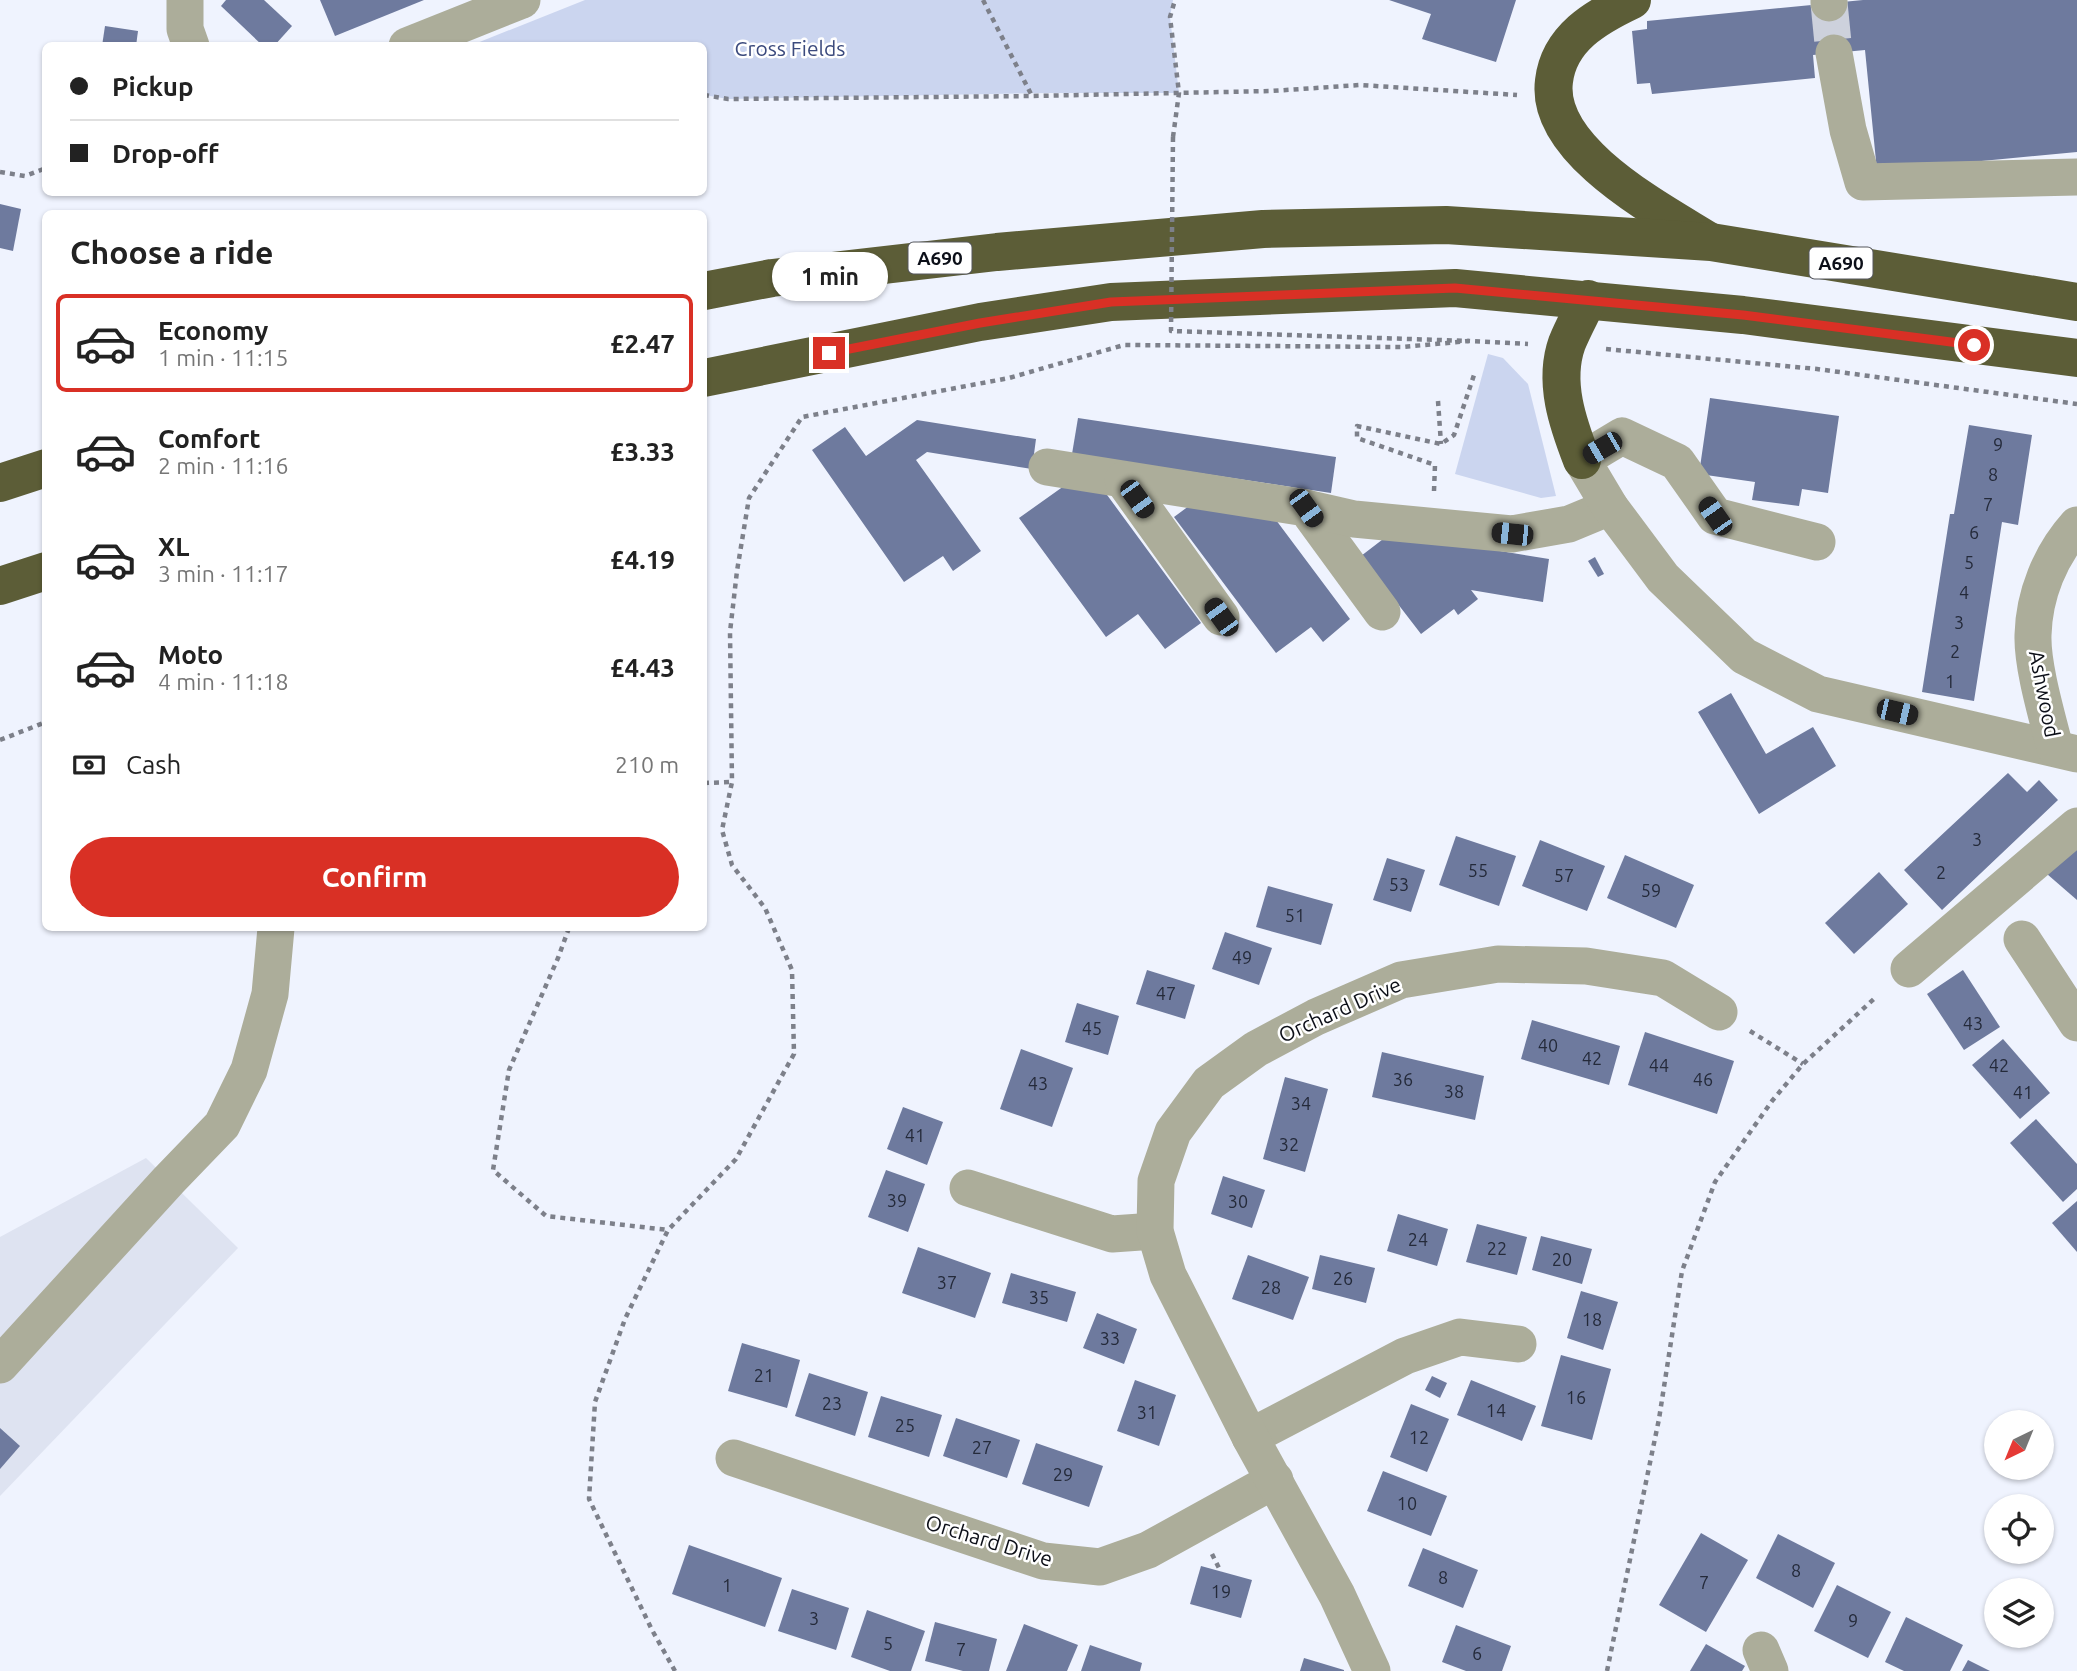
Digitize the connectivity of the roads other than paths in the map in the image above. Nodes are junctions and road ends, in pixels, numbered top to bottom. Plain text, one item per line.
1 (185, 0) edge
2 (522, 0) edge
3 (1632, 0) edge
4 (190, 42) edge
5 (417, 42) edge
6 (1834, 53) tunnel mouth
7 (2077, 177) edge
8 (1712, 242) junction
9 (707, 290) edge
10 (1588, 299) junction
11 (2077, 302) edge
12 (2077, 358) edge
13 (707, 377) edge
14 (1582, 460) junction
15 (1047, 467) dead end
16 (42, 469) edge
17 (1124, 480) junction
18 (0, 483) edge
19 (1611, 507) junction
20 (1306, 508) junction
21 (2077, 525) edge
22 (1817, 542) dead end
23 (42, 572) edge
24 (0, 586) edge
25 (1382, 612) dead end
26 (1221, 617) dead end
27 (2066, 751) edge
28 (2077, 826) edge
29 (276, 931) edge
30 (2022, 939) dead end
31 (1909, 969) dead end
32 (1719, 1012) road end
33 (2077, 1023) edge
34 (968, 1188) dead end
35 (1155, 1231) junction
36 (1518, 1343) dead end
37 (0, 1365) edge
38 (1250, 1437) junction
39 (734, 1458) dead end
40 (1275, 1480) junction
41 (1372, 1671) edge

1 - 4 street
2 - 5 street
3 - 8 highway
6 - 7 street
8 - 9 highway, A690
8 - 11 highway, A690
10 - 12 highway
10 - 13 highway
10 - 14 highway
14 - 19 street
14 - 22 street
15 - 17 street
16 - 18 highway
17 - 20 street
17 - 26 street
19 - 20 street
19 - 27 street
20 - 25 street
21 - 27 street, Ashwood
23 - 24 highway
28 - 31 street
29 - 37 street
30 - 33 street
32 - 35 street, Orchard Drive
34 - 35 street
35 - 38 street, Orchard Drive
36 - 38 street
38 - 40 street, Orchard Drive
39 - 40 street, Orchard Drive
40 - 41 street, Orchard Drive

